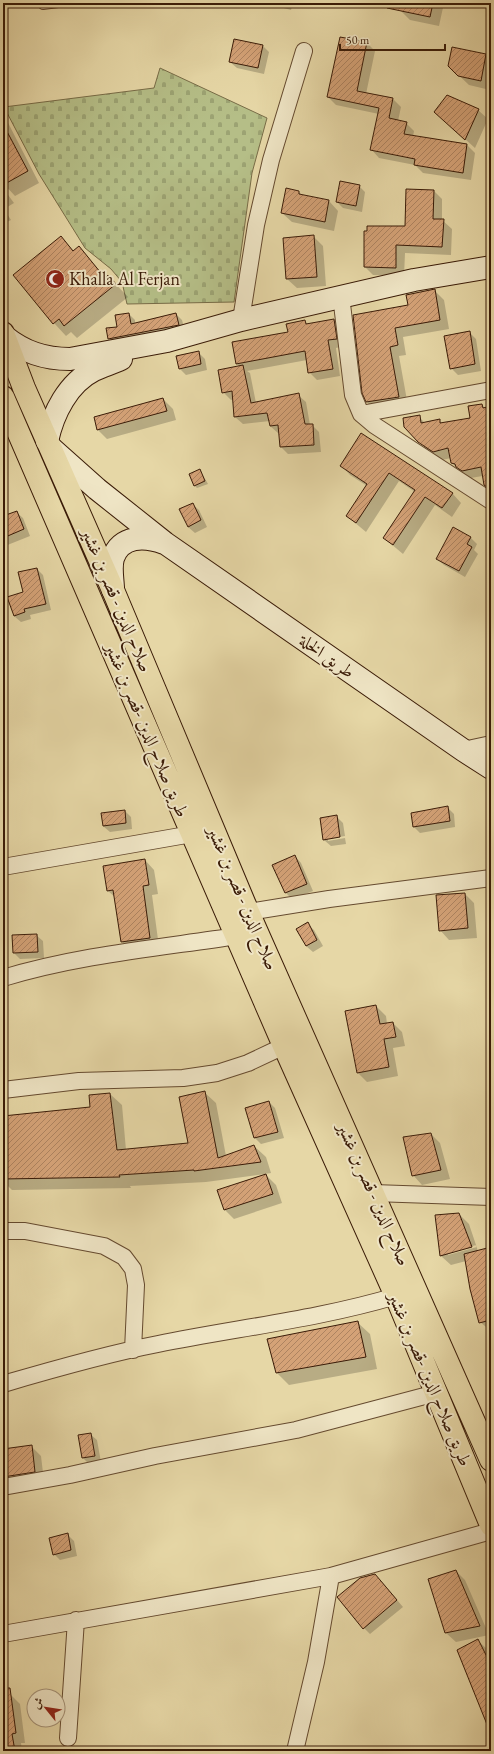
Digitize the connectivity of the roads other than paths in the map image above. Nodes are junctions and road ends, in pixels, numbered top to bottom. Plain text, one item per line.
1 (58, 3) edge
2 (43, 5) dead end
3 (304, 51) dead end
4 (491, 267) edge
5 (341, 296) junction
6 (241, 320) junction
7 (4, 334) edge
8 (167, 341) junction
9 (491, 390) edge
10 (3, 397) edge
11 (361, 414) junction
12 (49, 444) junction
13 (491, 501) edge
14 (165, 543) junction
15 (113, 590) junction
16 (491, 744) edge
17 (463, 750) junction
18 (491, 768) edge
19 (192, 834) junction
20 (3, 867) edge
21 (491, 878) edge
22 (248, 912) junction
23 (237, 936) junction
24 (3, 978) edge
25 (284, 1046) junction
26 (3, 1090) edge
27 (373, 1194) junction
28 (491, 1197) edge
29 (3, 1231) edge
30 (396, 1296) junction
31 (133, 1350) junction
32 (3, 1384) edge
33 (436, 1393) junction
34 (485, 1429) edge
35 (491, 1460) edge
36 (3, 1487) edge
37 (491, 1525) edge
38 (491, 1531) edge
39 (331, 1576) junction
40 (76, 1620) junction
41 (3, 1634) edge
42 (68, 1738) dead end
43 (295, 1751) edge

1 - 2 lane
3 - 6 street
4 - 5 street
5 - 6 street
5 - 11 street
6 - 8 street
7 - 8 street
7 - 12 highway, صلاح الدين - قصر بن غشير
8 - 12 street
9 - 11 street
10 - 19 highway, طريق صلاح الدين -قصر بن غشير
11 - 13 street
12 - 14 street, طريق الخلة
12 - 15 highway, صلاح الدين - قصر بن غشير
14 - 15 street, طريق الخلة
14 - 17 street, طريق الخلة
15 - 22 highway, صلاح الدين - قصر بن غشير
16 - 17 street
17 - 18 street, طريق الخلة
19 - 20 street
19 - 23 highway, طريق صلاح الدين -قصر بن غشير
21 - 22 street
22 - 27 highway, صلاح الدين - قصر بن غشير
23 - 24 street
23 - 25 highway, طريق صلاح الدين -قصر بن غشير
25 - 26 street
25 - 30 highway, طريق صلاح الدين -قصر بن غشير
27 - 28 street
27 - 34 highway, صلاح الدين - قصر بن غشير
29 - 31 street
30 - 31 street
30 - 33 highway, طريق صلاح الدين -قصر بن غشير
31 - 32 street
33 - 36 street
33 - 37 highway, طريق صلاح الدين -قصر بن غشير
34 - 35 highway, صلاح الدين - قصر بن غشير
38 - 39 street
39 - 40 street
39 - 43 street
40 - 41 street
40 - 42 street

